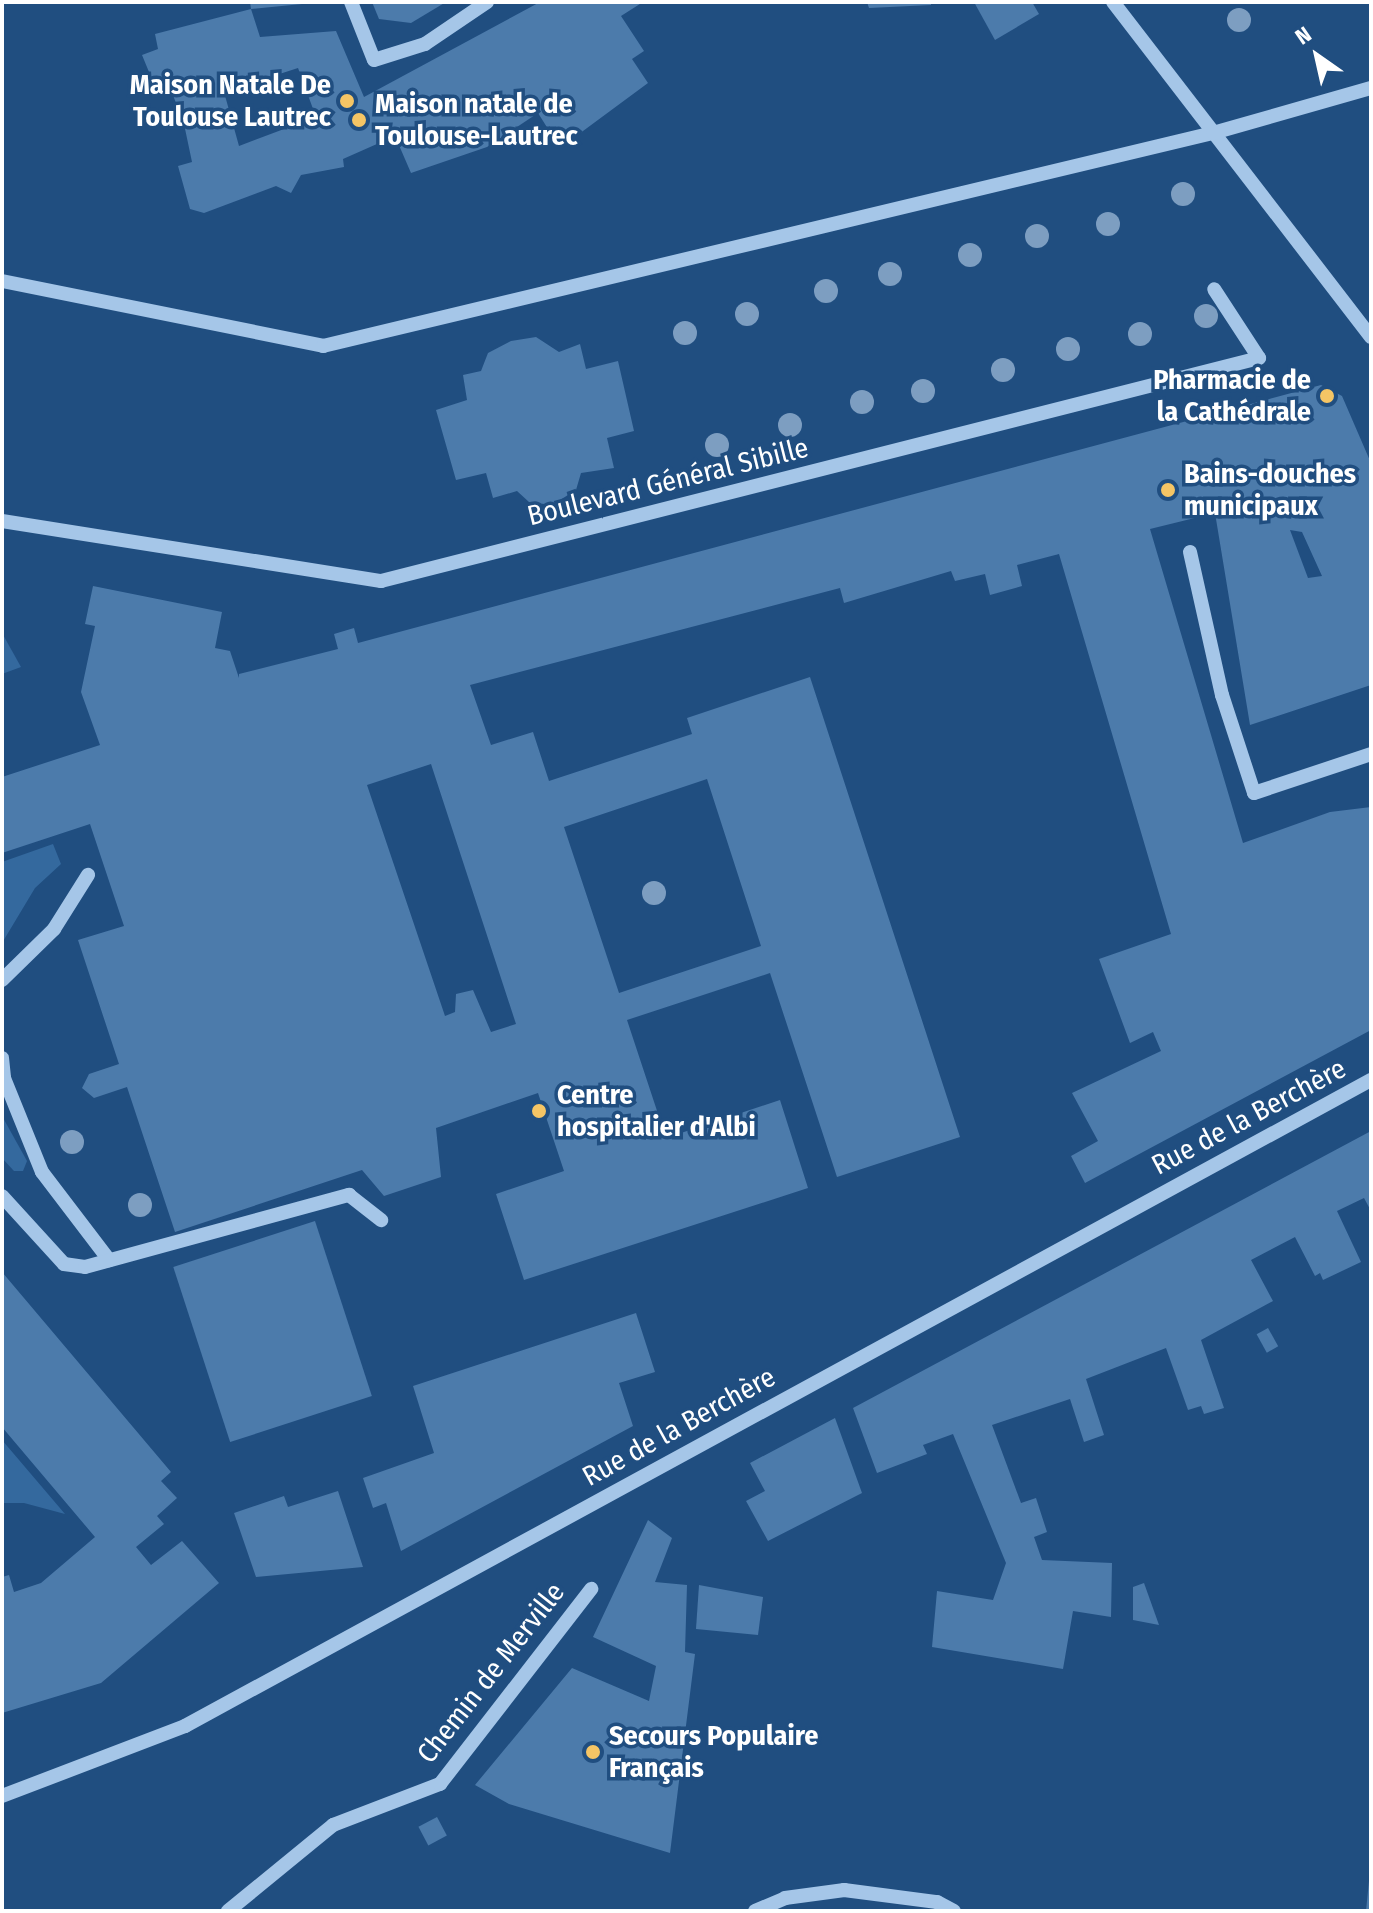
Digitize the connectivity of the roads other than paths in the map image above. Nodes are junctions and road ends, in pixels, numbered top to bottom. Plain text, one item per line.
1 (351, 2) edge
2 (487, 2) edge
3 (1113, 2) edge
4 (1371, 88) edge
5 (1213, 133) junction
6 (2, 281) edge
7 (1214, 289) dead end
8 (1371, 337) edge
9 (2, 521) edge
10 (1190, 552) dead end
11 (1371, 754) edge
12 (88, 875) dead end
13 (2, 980) edge
14 (2, 1058) edge
15 (1371, 1080) edge
16 (2, 1196) edge
17 (381, 1220) dead end
18 (109, 1260) junction
19 (591, 1589) dead end
20 (2, 1796) edge
21 (228, 1911) edge
22 (755, 1911) edge
23 (954, 1911) edge

1 - 2 street
3 - 5 street
4 - 5 street
5 - 6 street
5 - 8 street
7 - 9 street, Boulevard Général Sibille
10 - 11 street
12 - 13 street
14 - 18 street
15 - 20 street, Rue de la Berchère
16 - 18 street
17 - 18 street
19 - 21 street, Chemin de Merville
22 - 23 street

